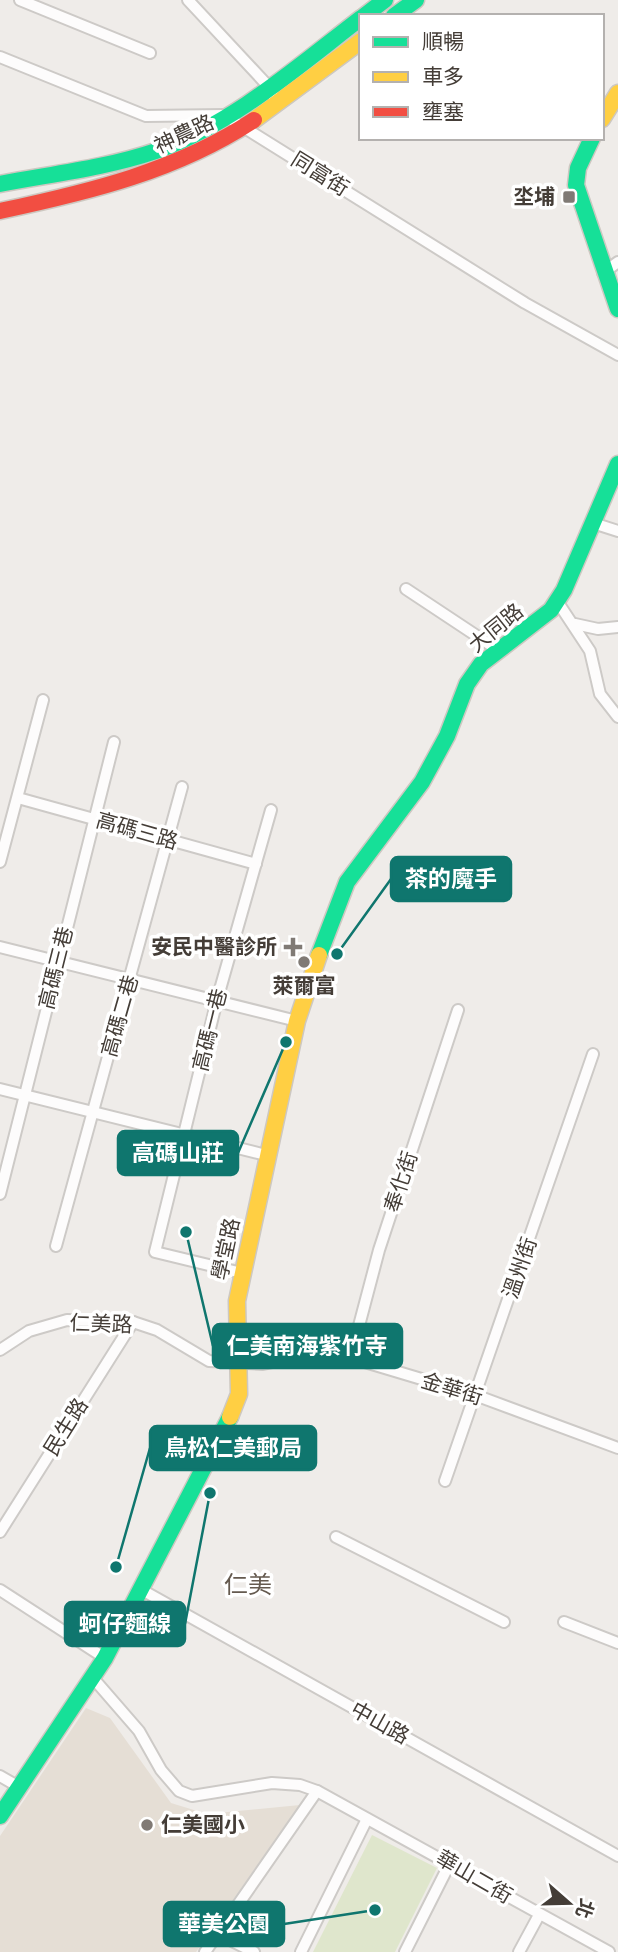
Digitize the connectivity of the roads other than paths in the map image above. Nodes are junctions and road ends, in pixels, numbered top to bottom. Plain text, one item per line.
1 (20, 0) edge
2 (188, 0) edge
3 (385, 0) edge
4 (416, 0) edge
5 (366, 14) edge
6 (397, 14) edge
7 (359, 19) edge
8 (359, 42) edge
9 (150, 53) dead end
10 (0, 57) edge
11 (269, 87) junction
12 (618, 93) edge
13 (277, 103) junction
14 (225, 115) junction
15 (604, 117) edge
16 (245, 126) junction
17 (591, 140) edge
18 (0, 184) edge
19 (0, 211) edge
20 (618, 261) edge
21 (603, 273) junction
22 (618, 309) edge
23 (618, 355) edge
24 (618, 464) edge
25 (593, 523) junction
26 (618, 531) edge
27 (406, 589) dead end
28 (557, 601) junction
29 (575, 624) junction
30 (618, 627) edge
31 (498, 650) junction
32 (43, 700) dead end
33 (618, 717) edge
34 (114, 742) dead end
35 (182, 787) dead end
36 (18, 798) junction
37 (271, 810) dead end
38 (95, 819) junction
39 (393, 822) joint
40 (169, 841) junction
41 (0, 862) edge
42 (256, 864) junction
43 (0, 947) edge
44 (57, 961) junction
45 (131, 979) junction
46 (217, 1000) junction
47 (458, 1010) dead end
48 (298, 1021) junction
49 (593, 1054) dead end
50 (0, 1089) edge
51 (26, 1095) junction
52 (92, 1111) junction
53 (184, 1135) junction
54 (267, 1155) junction
55 (0, 1194) edge
56 (56, 1246) dead end
57 (242, 1273) junction
58 (133, 1322) junction
59 (0, 1350) edge
60 (351, 1356) junction
61 (240, 1363) junction
62 (475, 1395) junction
63 (618, 1448) edge
64 (444, 1481) dead end
65 (0, 1532) edge
66 (336, 1537) dead end
67 (0, 1590) edge
68 (142, 1590) junction
69 (504, 1622) dead end
70 (564, 1622) dead end
71 (618, 1643) edge
72 (105, 1658) junction
73 (93, 1678) junction
74 (0, 1776) edge
75 (19, 1787) junction
76 (317, 1791) junction
77 (0, 1816) edge
78 (367, 1819) junction
79 (618, 1856) edge
80 (450, 1863) junction
81 (539, 1915) junction
82 (218, 1934) junction
83 (205, 1952) edge
84 (254, 1952) edge
85 (301, 1952) edge
86 (405, 1952) edge
87 (519, 1952) edge
88 (609, 1952) edge

1 - 9 street
2 - 11 street
3 - 5 street, 神農路
4 - 6 street
7 - 11 street, 神農路
8 - 13 street, 神農路
10 - 14 street, 同富街
11 - 13 street
11 - 14 street, 神農路
12 - 15 street
13 - 16 street, 神農路
14 - 16 street, 同富街
14 - 18 street, 神農路
16 - 19 street, 神農路
16 - 23 street, 同富街
17 - 21 street
20 - 21 street
21 - 22 street
24 - 25 street, 大同路
25 - 26 street
25 - 28 street, 大同路
27 - 31 street
28 - 29 street
28 - 31 street, 大同路
29 - 30 street
29 - 33 street
31 - 39 street, 大同路
32 - 36 street
34 - 38 street, 高碼三巷
35 - 40 street, 高碼二巷
36 - 38 street, 高碼三路
36 - 41 street
37 - 42 street, 高碼一巷
38 - 40 street, 高碼三路
38 - 44 street, 高碼三巷
39 - 48 street, 學堂路
40 - 42 street, 高碼三路
40 - 45 street, 高碼二巷
42 - 46 street, 高碼一巷
43 - 44 street
44 - 45 street
44 - 51 street, 高碼三巷
45 - 46 street
45 - 52 street, 高碼二巷
46 - 48 street
46 - 53 street, 高碼一巷
47 - 60 street, 奉化街
48 - 54 street, 學堂路
49 - 62 street, 溫州街
50 - 51 street
51 - 52 street
51 - 55 street, 高碼三巷
52 - 53 street
52 - 56 street, 高碼二巷
53 - 54 street
53 - 57 street, 高碼一巷
54 - 57 street, 學堂路
57 - 61 street, 學堂路
58 - 59 street, 仁美路
58 - 61 street, 仁美路
58 - 65 street, 民生路
60 - 61 street, 金華街
60 - 62 street, 金華街
61 - 68 street, 學堂路
62 - 63 street, 金華街
62 - 64 street, 溫州街
66 - 69 street
67 - 72 street
68 - 72 street, 學堂路
68 - 79 street, 中山路
70 - 71 street
72 - 73 street, 學堂路
73 - 75 street, 學堂路
73 - 76 street, 華山二街
74 - 75 street
75 - 77 street, 學堂路
76 - 78 street, 華山二街
76 - 82 street
78 - 80 street, 華山二街
78 - 85 street
80 - 81 street, 華山二街
80 - 86 street
81 - 87 street
81 - 88 street, 華山二街
82 - 83 street
82 - 84 street

